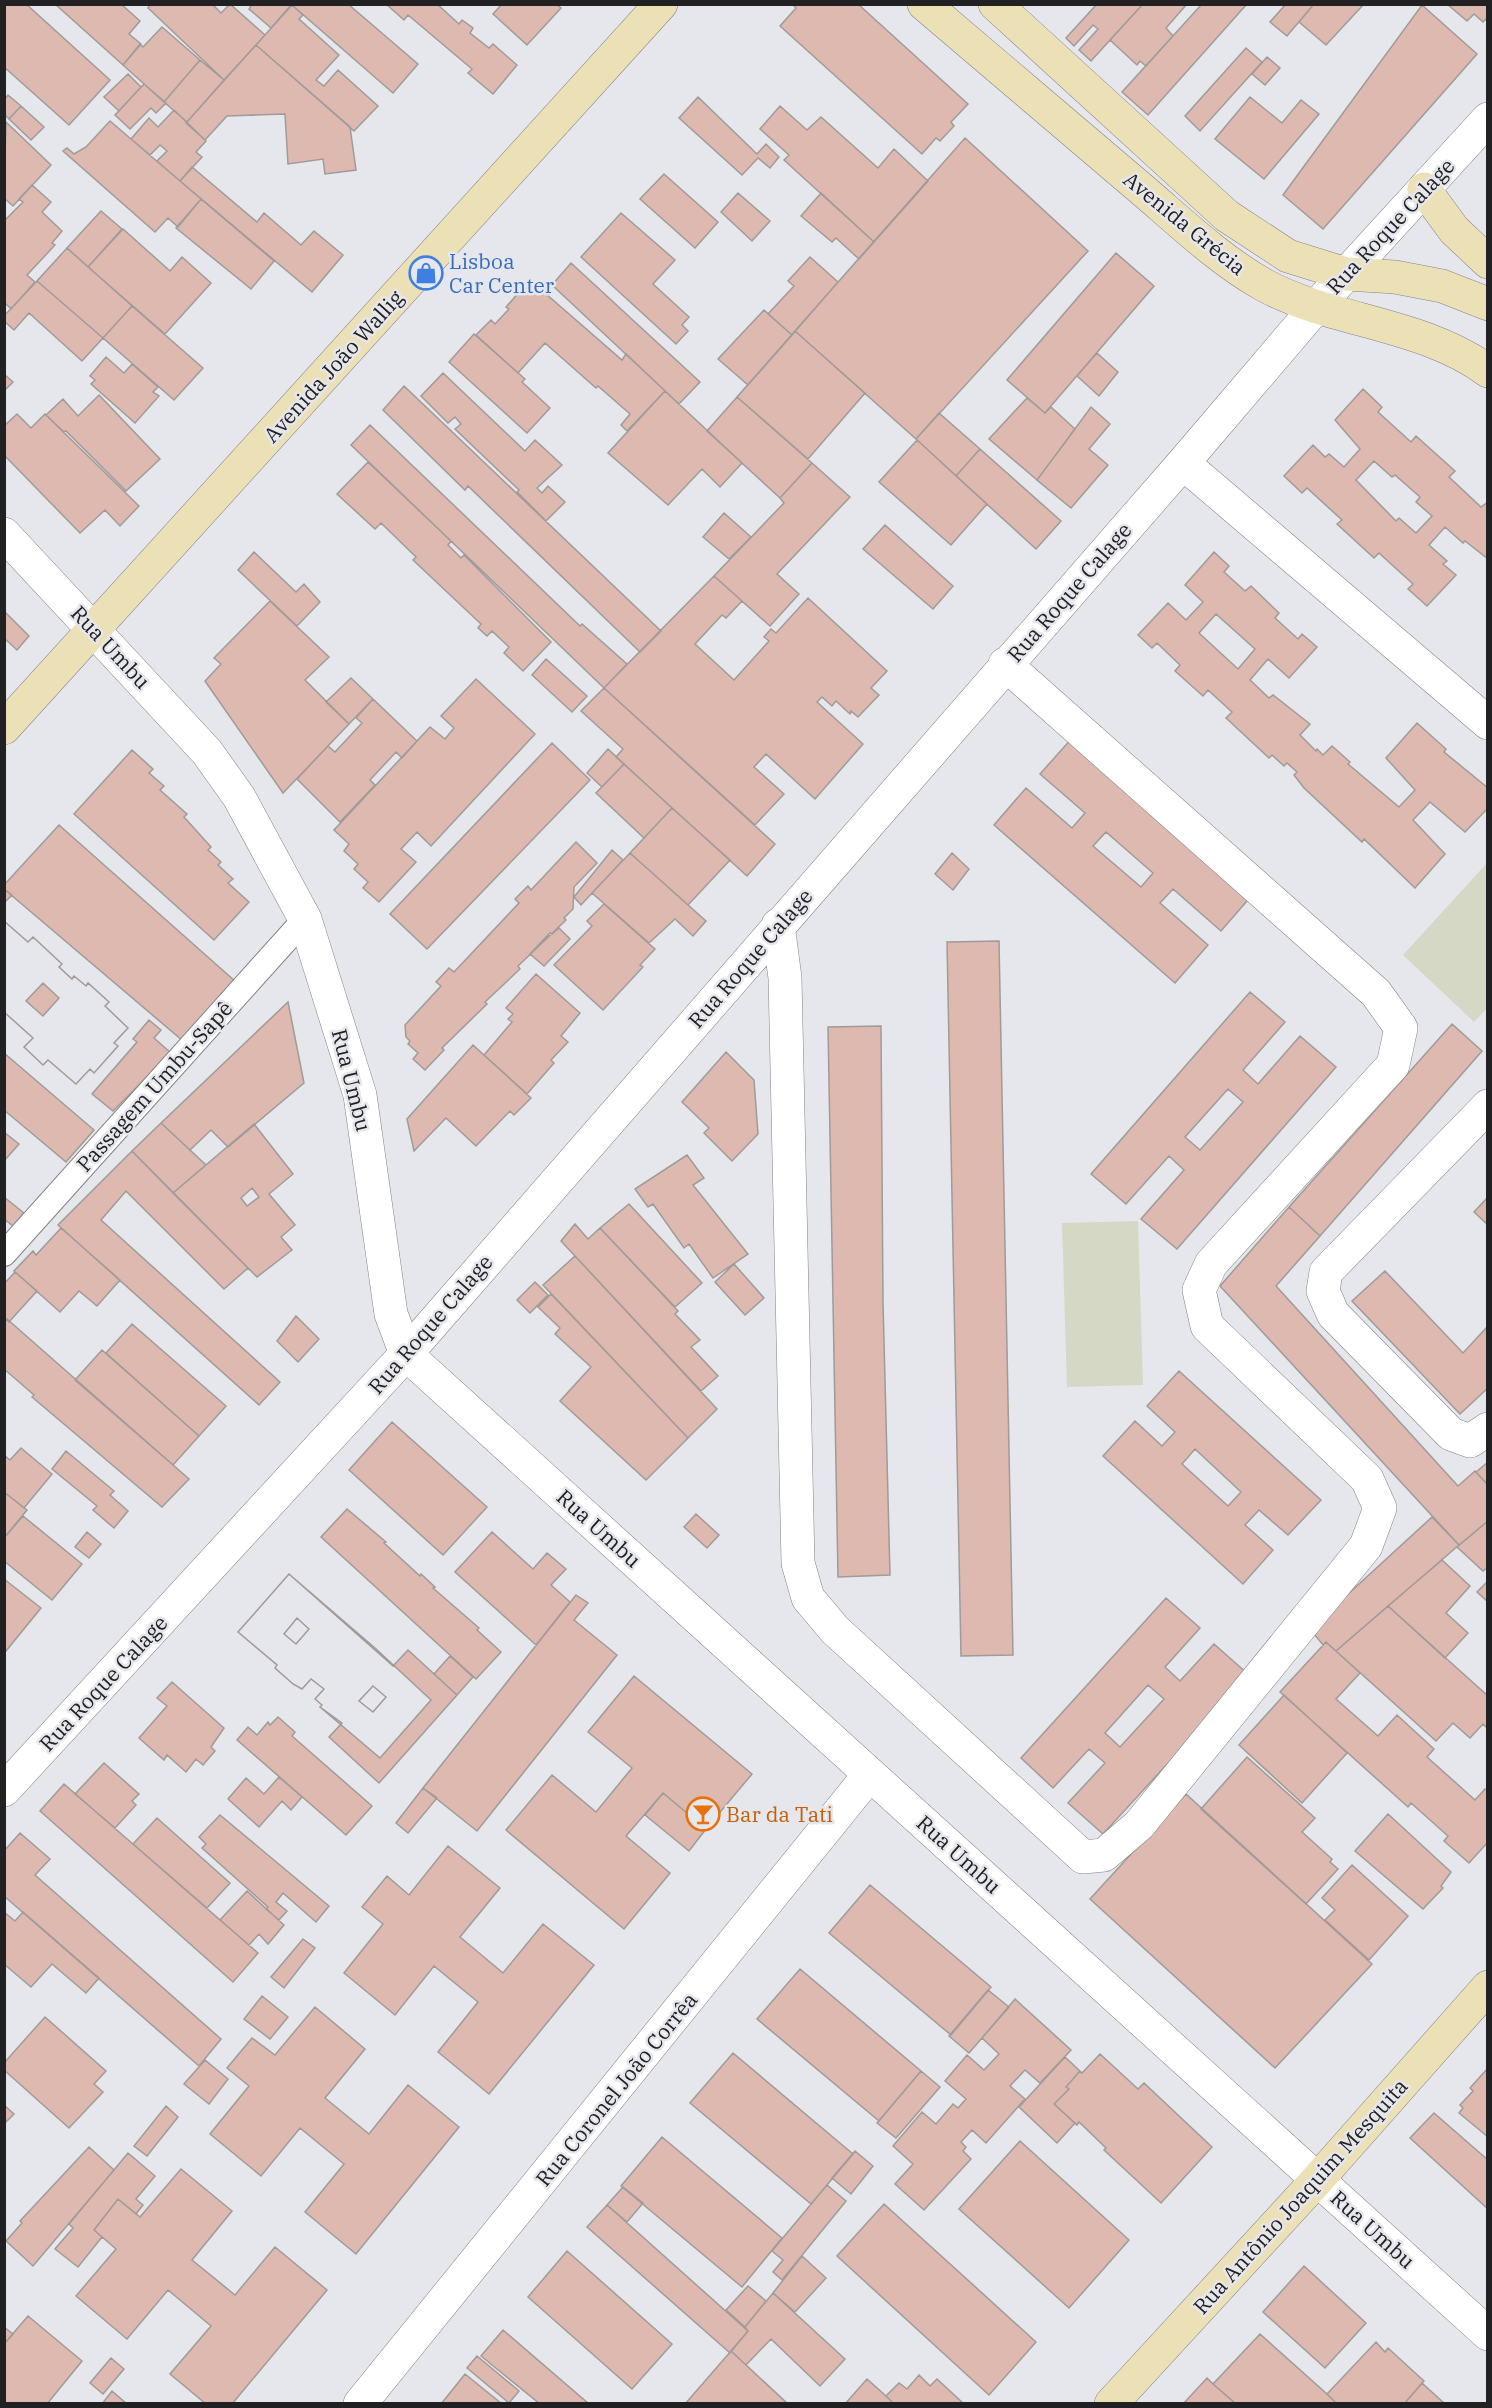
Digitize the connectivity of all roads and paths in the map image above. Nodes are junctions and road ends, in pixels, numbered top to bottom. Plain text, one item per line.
1 (661, 4) edge
2 (924, 4) edge
3 (995, 4) edge
4 (1488, 119) edge
5 (1424, 189) junction
6 (1488, 262) edge
7 (1346, 273) junction
8 (1488, 304) edge
9 (1316, 307) junction
10 (1488, 371) edge
11 (1183, 463) junction
12 (4, 534) edge
13 (95, 628) junction
14 (1005, 664) junction
15 (1488, 723) edge
16 (4, 728) edge
17 (305, 919) junction
18 (778, 925) junction
19 (1488, 1106) edge
20 (4, 1254) edge
21 (406, 1354) junction
22 (1488, 1429) edge
23 (870, 1774) junction
24 (4, 1790) edge
25 (1488, 1987) edge
26 (1318, 2179) junction
27 (1488, 2334) edge
28 (360, 2403) edge
29 (1111, 2403) edge

1 - 13 main road, Avenida João Wallig
2 - 9 main road, Avenida Grécia
3 - 7 main road, Avenida Grécia
4 - 5 street, Rua Roque Calage
5 - 6 main road
5 - 7 street, Rua Roque Calage
7 - 8 main road, Avenida Grécia
7 - 9 street, Rua Roque Calage
9 - 10 main road, Avenida Grécia
9 - 11 street, Rua Roque Calage
11 - 14 street, Rua Roque Calage
11 - 15 street
12 - 13 street, Rua Umbu
13 - 16 main road, Avenida João Wallig
13 - 17 street, Rua Umbu
14 - 18 street, Rua Roque Calage
14 - 18 street
17 - 20 lane, Passagem Umbu-Sapê
17 - 21 street, Rua Umbu
18 - 21 street, Rua Roque Calage
19 - 22 street
21 - 23 street, Rua Umbu
21 - 24 street, Rua Roque Calage
23 - 26 street, Rua Umbu
23 - 28 street, Rua Coronel João Corrêa
25 - 26 main road, Rua Antônio Joaquim Mesquita
26 - 27 street, Rua Umbu
26 - 29 main road, Rua Antônio Joaquim Mesquita

